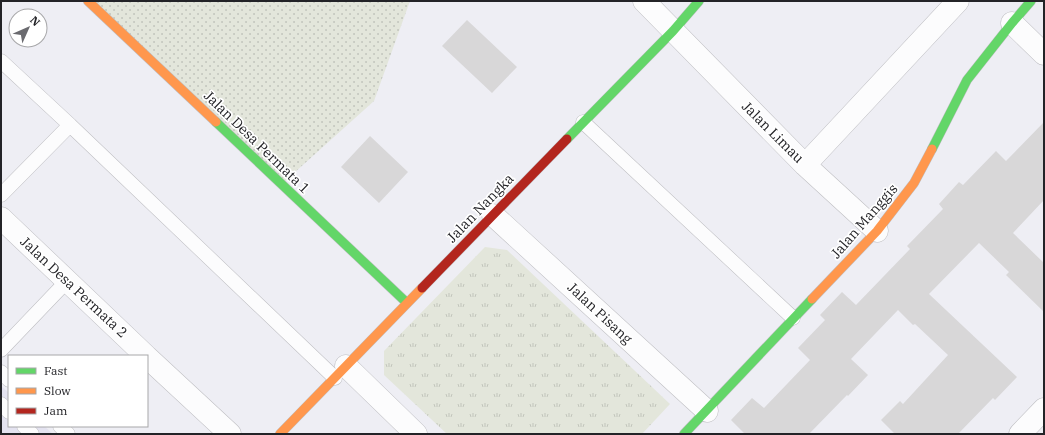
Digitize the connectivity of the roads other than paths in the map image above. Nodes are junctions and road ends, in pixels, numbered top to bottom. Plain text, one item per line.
1 (88, 1) edge
2 (644, 1) edge
3 (699, 1) edge
4 (958, 1) edge
5 (1031, 1) edge
6 (1012, 23) junction
7 (672, 31) junction
8 (1044, 54) edge
9 (1, 61) edge
10 (583, 122) junction
11 (70, 125) junction
12 (805, 165) junction
13 (1, 195) edge
14 (493, 215) junction
15 (1, 218) edge
16 (877, 231) junction
17 (66, 281) junction
18 (407, 304) junction
19 (793, 318) junction
20 (1, 350) edge
21 (146, 355) edge
22 (148, 357) edge
23 (340, 372) junction
24 (1044, 409) edge
25 (707, 411) junction
26 (230, 434) edge
27 (280, 434) edge
28 (416, 434) edge
29 (684, 434) edge
30 (1020, 434) edge

1 - 18 street, Jalan Desa Permata 1
2 - 7 street, Jalan Limau
3 - 7 street, Jalan Nangka
4 - 12 street
5 - 6 street, Jalan Manggis
6 - 8 street
6 - 16 street, Jalan Manggis
7 - 10 street, Jalan Nangka
7 - 12 street, Jalan Limau
9 - 11 lane
10 - 14 street, Jalan Nangka
10 - 19 lane
11 - 13 lane
11 - 23 lane
12 - 16 street, Jalan Limau
14 - 18 street, Jalan Nangka
14 - 25 street, Jalan Pisang
15 - 17 street, Jalan Desa Permata 2
16 - 19 street, Jalan Manggis
17 - 20 lane
17 - 21 street, Jalan Desa Permata 2
18 - 23 street, Jalan Nangka
19 - 25 street, Jalan Manggis
22 - 26 street, Jalan Desa Permata 2
23 - 27 street, Jalan Nangka
23 - 28 street
24 - 30 street
25 - 29 street, Jalan Manggis

